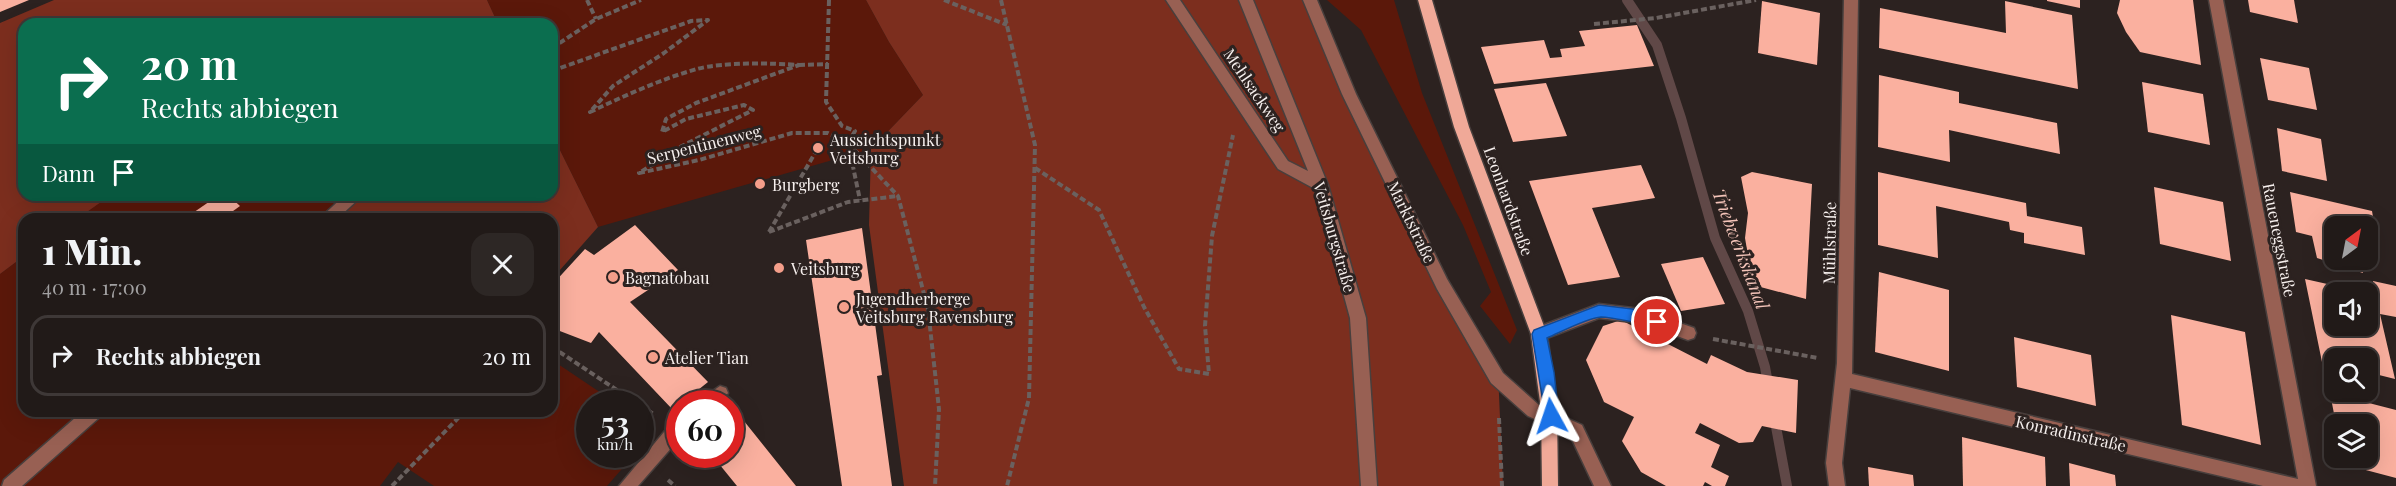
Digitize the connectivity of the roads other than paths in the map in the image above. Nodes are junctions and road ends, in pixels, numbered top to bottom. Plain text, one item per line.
1 (1173, 0) edge
2 (1246, 0) edge
3 (1310, 0) edge
4 (1425, 0) edge
5 (1851, 0) edge
6 (2216, 0) edge
7 (1321, 185) junction
8 (348, 201) edge
9 (334, 213) edge
10 (1688, 333) dead end
11 (1539, 334) junction
12 (1845, 380) junction
13 (1551, 416) junction
14 (89, 417) edge
15 (666, 441) edge
16 (10, 486) edge
17 (627, 486) edge
18 (1369, 486) edge
19 (1550, 486) edge
20 (1603, 486) edge
21 (1837, 486) edge
22 (2296, 486) edge
23 (2308, 486) edge

1 - 7 street, Mehlsackweg
2 - 7 street, Veitsburgstraße
3 - 13 street, Marktstraße
4 - 11 main road, Leonhardstraße
5 - 12 street, Mühlstraße
6 - 23 street, Raueneggstraße
7 - 18 street, Veitsburgstraße
8 - 9 street
10 - 11 street
11 - 13 main road, Leonhardstraße
12 - 21 street, Mühlstraße
12 - 22 street, Konradinstraße
13 - 19 main road, Leonhardstraße
13 - 20 street, Marktstraße
14 - 16 street
15 - 17 street

